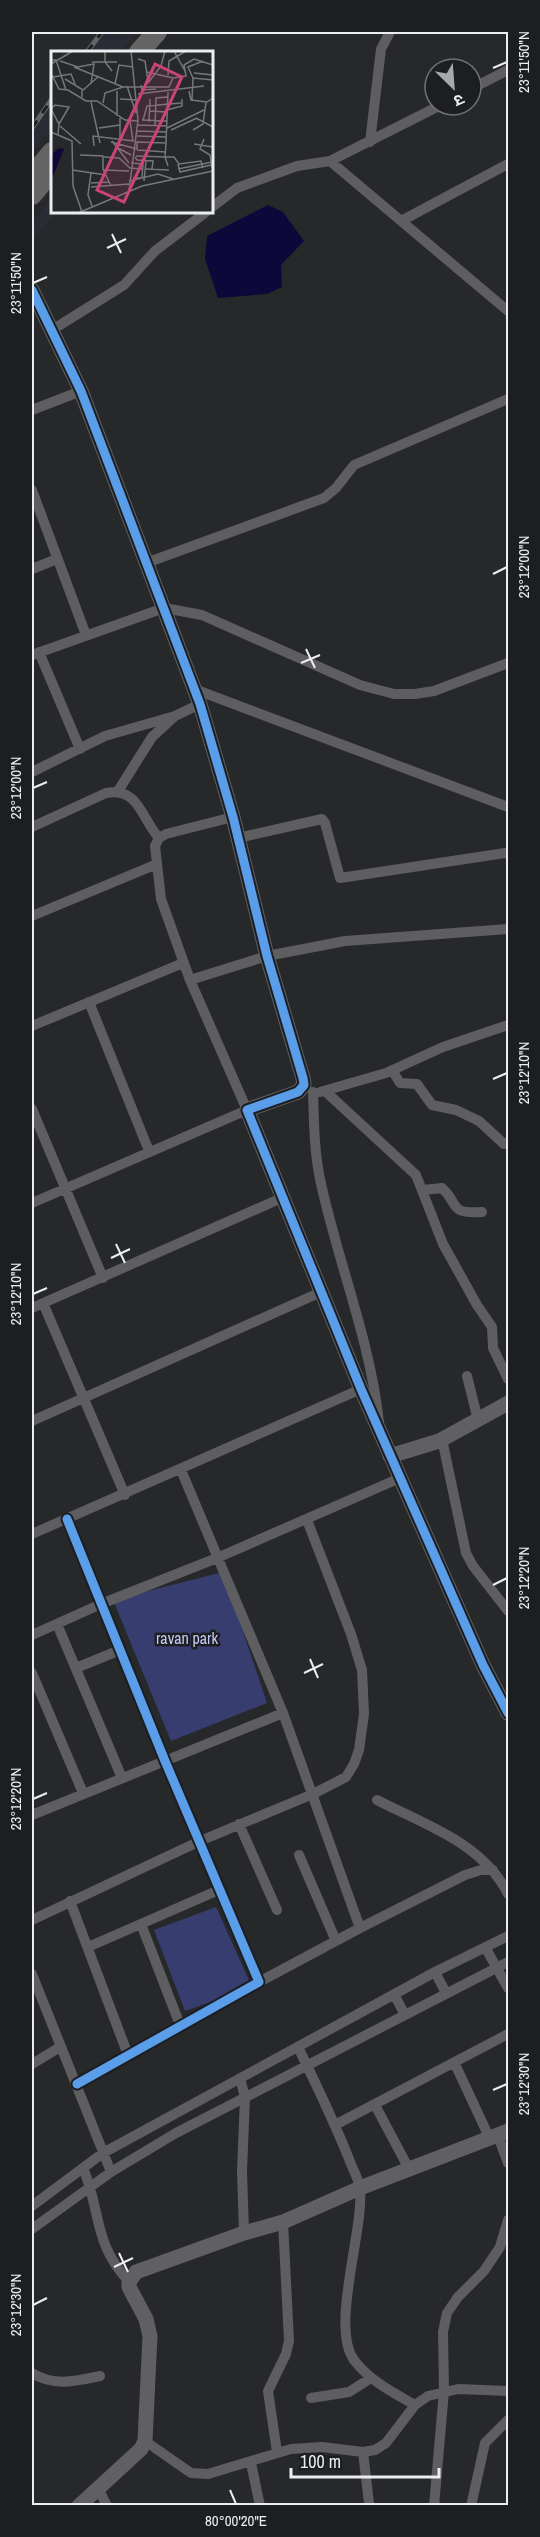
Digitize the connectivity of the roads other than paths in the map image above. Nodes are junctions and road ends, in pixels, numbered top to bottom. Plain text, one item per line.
1 (390, 32) edge
2 (161, 37) edge
3 (140, 51) edge
4 (508, 70) edge
5 (483, 83) edge
6 (423, 114) edge
7 (370, 142) junction
8 (51, 153) edge
9 (330, 161) junction
10 (508, 164) edge
11 (51, 172) edge
12 (32, 176) edge
13 (32, 195) edge
14 (213, 206) edge
15 (205, 213) edge
16 (402, 221) junction
17 (32, 290) edge
18 (506, 306) edge
19 (52, 330) junction
20 (81, 391) junction
21 (508, 399) edge
22 (32, 410) edge
23 (32, 490) edge
24 (57, 559) junction
25 (146, 562) junction
26 (32, 569) edge
27 (164, 608) junction
28 (86, 635) junction
29 (35, 653) edge
30 (508, 663) edge
31 (197, 696) junction
32 (175, 716) junction
33 (80, 749) junction
34 (32, 772) edge
35 (118, 791) junction
36 (508, 807) edge
37 (233, 817) junction
38 (32, 827) edge
39 (159, 838) junction
40 (238, 838) junction
41 (508, 854) edge
42 (157, 864) junction
43 (32, 916) edge
44 (508, 929) edge
45 (267, 956) junction
46 (183, 963) junction
47 (190, 980) junction
48 (89, 1002) junction
49 (508, 1025) edge
50 (32, 1026) edge
51 (392, 1070) junction
52 (314, 1089) junction
53 (32, 1109) edge
54 (247, 1110) junction
55 (508, 1144) edge
56 (149, 1151) junction
57 (65, 1189) junction
58 (423, 1190) junction
59 (284, 1197) junction
60 (32, 1203) edge
61 (482, 1212) dead end
62 (103, 1278) junction
63 (321, 1292) junction
64 (43, 1303) junction
65 (32, 1308) edge
66 (467, 1376) dead end
67 (508, 1379) edge
68 (361, 1389) junction
69 (83, 1399) junction
70 (508, 1403) edge
71 (478, 1420) junction
72 (32, 1421) edge
73 (381, 1434) junction
74 (442, 1439) junction
75 (390, 1456) junction
76 (180, 1470) junction
77 (400, 1479) junction
78 (125, 1495) junction
79 (67, 1519) junction
80 (307, 1520) junction
81 (32, 1534) edge
82 (217, 1558) junction
83 (101, 1604) junction
84 (508, 1611) edge
85 (57, 1623) junction
86 (32, 1635) edge
87 (120, 1650) junction
88 (76, 1668) junction
89 (32, 1673) edge
90 (283, 1713) junction
91 (508, 1713) edge
92 (165, 1761) junction
93 (122, 1778) junction
94 (83, 1793) junction
95 (314, 1794) junction
96 (377, 1800) dead end
97 (32, 1815) edge
98 (239, 1824) junction
99 (200, 1840) junction
100 (299, 1855) dead end
101 (493, 1870) junction
102 (221, 1889) junction
103 (508, 1894) edge
104 (70, 1901) junction
105 (277, 1910) dead end
106 (32, 1920) edge
107 (141, 1924) junction
108 (360, 1928) junction
109 (508, 1936) edge
110 (336, 1941) junction
111 (88, 1947) junction
112 (485, 1947) junction
113 (508, 1962) edge
114 (497, 1967) junction
115 (435, 1972) junction
116 (32, 1974) edge
117 (259, 1982) junction
118 (508, 1988) edge
119 (35, 1990) edge
120 (446, 1993) junction
121 (394, 1994) junction
122 (405, 2015) junction
123 (352, 2017) junction
124 (180, 2025) junction
125 (508, 2034) edge
126 (362, 2037) junction
127 (60, 2047) junction
128 (298, 2047) junction
129 (128, 2055) junction
130 (32, 2064) edge
131 (455, 2064) junction
132 (307, 2065) junction
133 (240, 2078) junction
134 (77, 2084) junction
135 (245, 2097) junction
136 (375, 2105) junction
137 (335, 2125) junction
138 (499, 2135) edge
139 (103, 2153) junction
140 (508, 2163) edge
141 (83, 2168) junction
142 (409, 2169) junction
143 (111, 2172) junction
144 (91, 2187) junction
145 (360, 2188) junction
146 (32, 2206) edge
147 (508, 2220) edge
148 (283, 2222) junction
149 (32, 2229) edge
150 (244, 2233) junction
151 (129, 2282) junction
152 (32, 2373) edge
153 (100, 2376) dead end
154 (370, 2378) junction
155 (444, 2391) junction
156 (508, 2391) edge
157 (311, 2398) dead end
158 (415, 2405) junction
159 (508, 2420) edge
160 (145, 2441) junction
161 (277, 2452) junction
162 (363, 2452) junction
163 (251, 2463) junction
164 (98, 2488) junction
165 (369, 2503) dead end
166 (79, 2505) edge
167 (107, 2505) edge
168 (260, 2505) edge
169 (434, 2505) edge
170 (471, 2505) edge

1 - 7 street
2 - 3 highway
4 - 5 street
6 - 7 street
7 - 9 street
8 - 12 highway
9 - 14 street
9 - 16 street
10 - 16 street
11 - 13 highway
15 - 19 street
16 - 18 street
17 - 19 street
19 - 20 street
20 - 22 street
20 - 25 street
21 - 25 street
23 - 24 street
24 - 26 street
24 - 28 street
25 - 27 street
27 - 28 street
27 - 30 street
27 - 31 street
28 - 29 street
29 - 33 street
31 - 32 street
31 - 36 street
31 - 37 street
32 - 33 street
32 - 35 street
33 - 34 street
35 - 38 street
35 - 39 street
37 - 39 street
37 - 40 street
39 - 42 street
40 - 41 street
40 - 45 street
42 - 43 street
42 - 46 street
44 - 45 street
45 - 47 street
45 - 52 street
46 - 47 street
46 - 48 street
47 - 54 street
48 - 50 street
48 - 56 street
49 - 51 street
51 - 52 street
51 - 55 street
52 - 54 street
52 - 58 street
52 - 73 street
53 - 57 street
54 - 56 street
54 - 59 street
56 - 57 street
57 - 60 street
57 - 62 street
58 - 61 street
58 - 67 street
59 - 62 street
59 - 63 street
62 - 64 street
63 - 68 street
63 - 69 street
64 - 65 street
64 - 69 street
66 - 71 street
68 - 73 street
68 - 76 street
69 - 72 street
69 - 78 street
70 - 71 street
71 - 74 street
73 - 75 street
74 - 75 street
74 - 84 street
75 - 77 street
76 - 78 street
76 - 82 street
77 - 80 street
77 - 91 street
78 - 79 street
79 - 81 street
79 - 83 street
80 - 82 street
80 - 95 street
82 - 83 street
82 - 90 street
83 - 85 street
83 - 87 street
85 - 86 street
85 - 88 street
87 - 88 street
87 - 92 street
88 - 93 street
89 - 94 street
90 - 92 street
90 - 95 street
92 - 93 street
92 - 99 street
93 - 94 street
94 - 97 street
95 - 98 street
95 - 108 street
96 - 101 street
98 - 99 street
98 - 105 street
99 - 102 street
99 - 104 street
100 - 110 street
101 - 103 street
101 - 108 street
102 - 107 street
102 - 117 street
104 - 106 street
104 - 111 street
107 - 111 street
107 - 124 street
108 - 110 street
109 - 112 street
110 - 117 street
111 - 129 street
112 - 114 street
112 - 115 street
113 - 114 street
114 - 118 street
114 - 120 street
115 - 120 street
115 - 121 street
116 - 119 street
117 - 124 street
119 - 127 street
120 - 122 street
121 - 122 street
121 - 123 street
122 - 126 street
123 - 126 street
123 - 128 street
124 - 129 street
125 - 131 street
126 - 132 street
127 - 130 street
127 - 134 street
128 - 132 street
128 - 133 street
129 - 134 street
131 - 136 street
131 - 138 street
132 - 135 street
132 - 137 street
133 - 135 street
133 - 139 street
134 - 139 street
135 - 143 street
135 - 150 street
136 - 137 street
136 - 142 street
137 - 145 street
138 - 140 street
138 - 142 street
139 - 141 street
139 - 143 street
141 - 144 street
141 - 146 street
142 - 145 street
143 - 144 street
144 - 149 street
144 - 151 street
145 - 148 street
145 - 154 street
147 - 155 street
148 - 150 street
148 - 161 street
150 - 151 street
151 - 160 street
152 - 153 street
154 - 157 street
154 - 158 street
155 - 156 street
155 - 158 street
155 - 169 street
158 - 162 street
159 - 170 street
160 - 163 street
160 - 164 street
161 - 162 street
161 - 163 street
162 - 165 street
163 - 168 street
164 - 166 street
164 - 167 street

